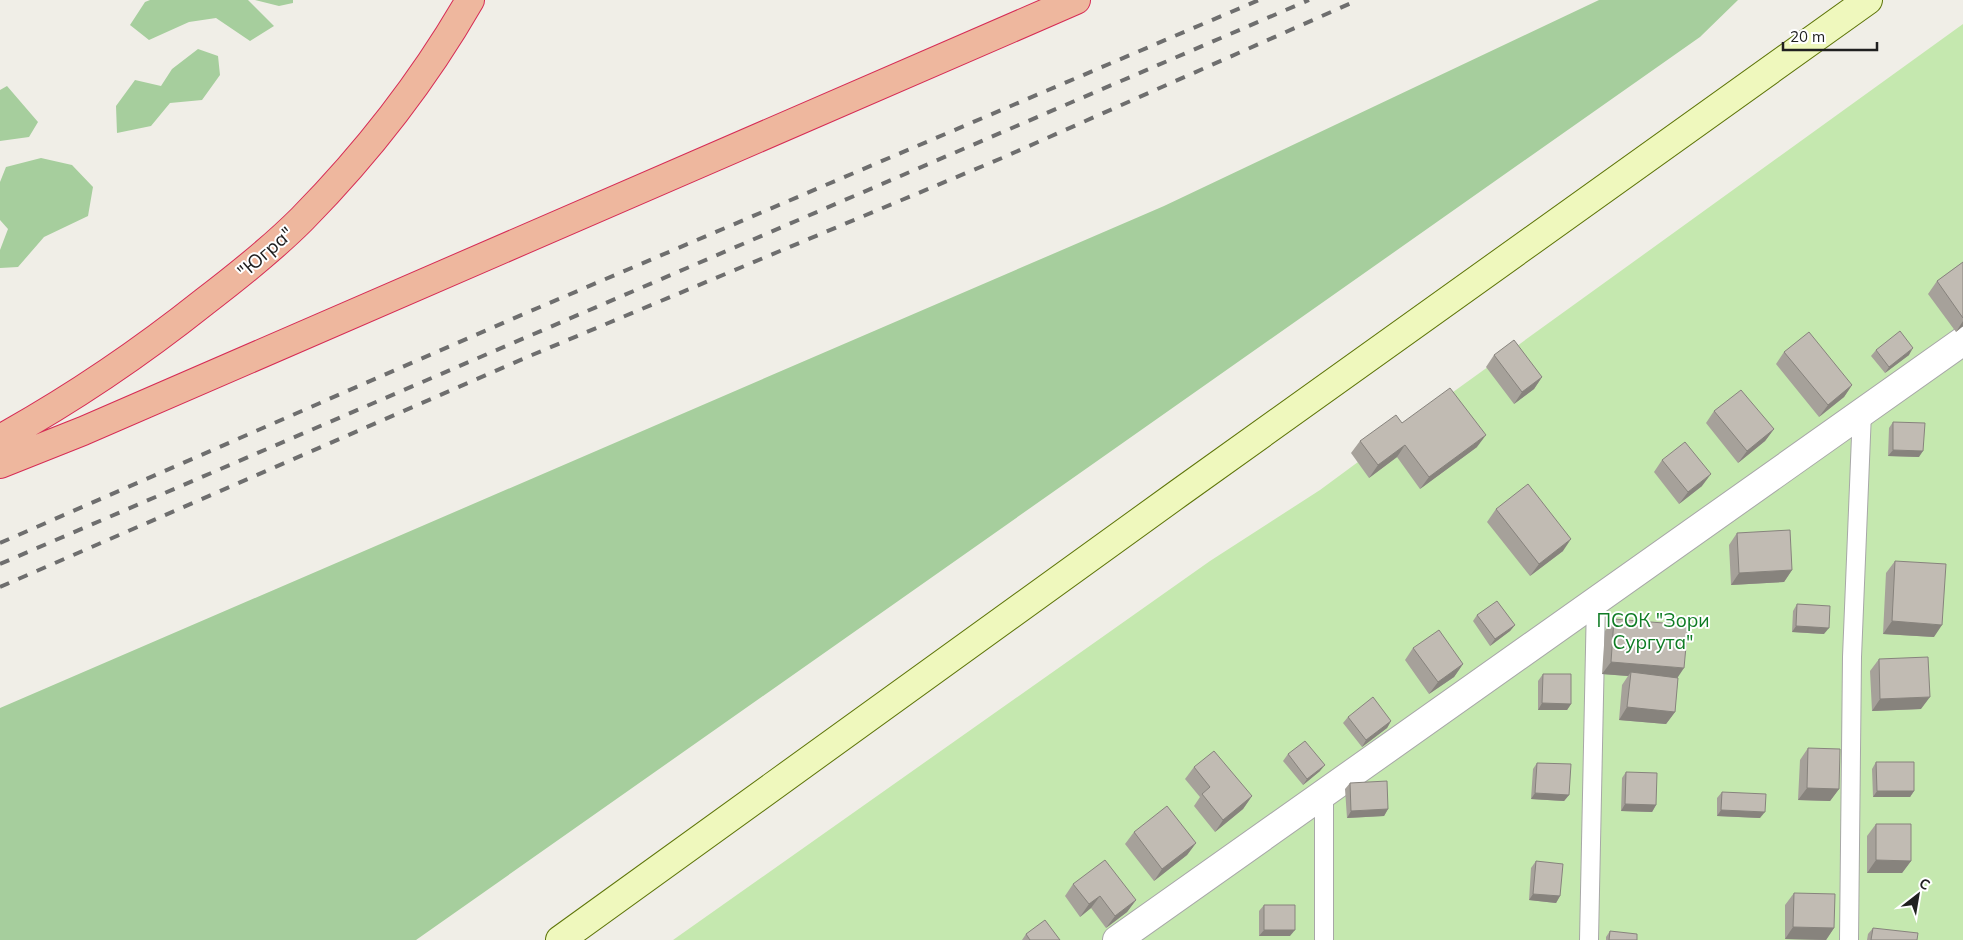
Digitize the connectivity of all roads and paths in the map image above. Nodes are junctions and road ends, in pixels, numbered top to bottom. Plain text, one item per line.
1 (470, 0) edge
2 (1076, 0) edge
3 (1868, 0) edge
4 (1963, 341) edge
5 (1862, 412) junction
6 (0, 439) edge
7 (0, 464) edge
8 (1596, 601) junction
9 (1324, 794) junction
10 (560, 940) edge
11 (1117, 940) edge
12 (1324, 940) edge
13 (1589, 940) edge
14 (1848, 940) edge

1 - 6 highway, "Югра"
2 - 7 highway
3 - 10 main road
4 - 5 street
5 - 8 street
5 - 14 lane
8 - 9 street
8 - 13 lane
9 - 11 street
9 - 12 lane

